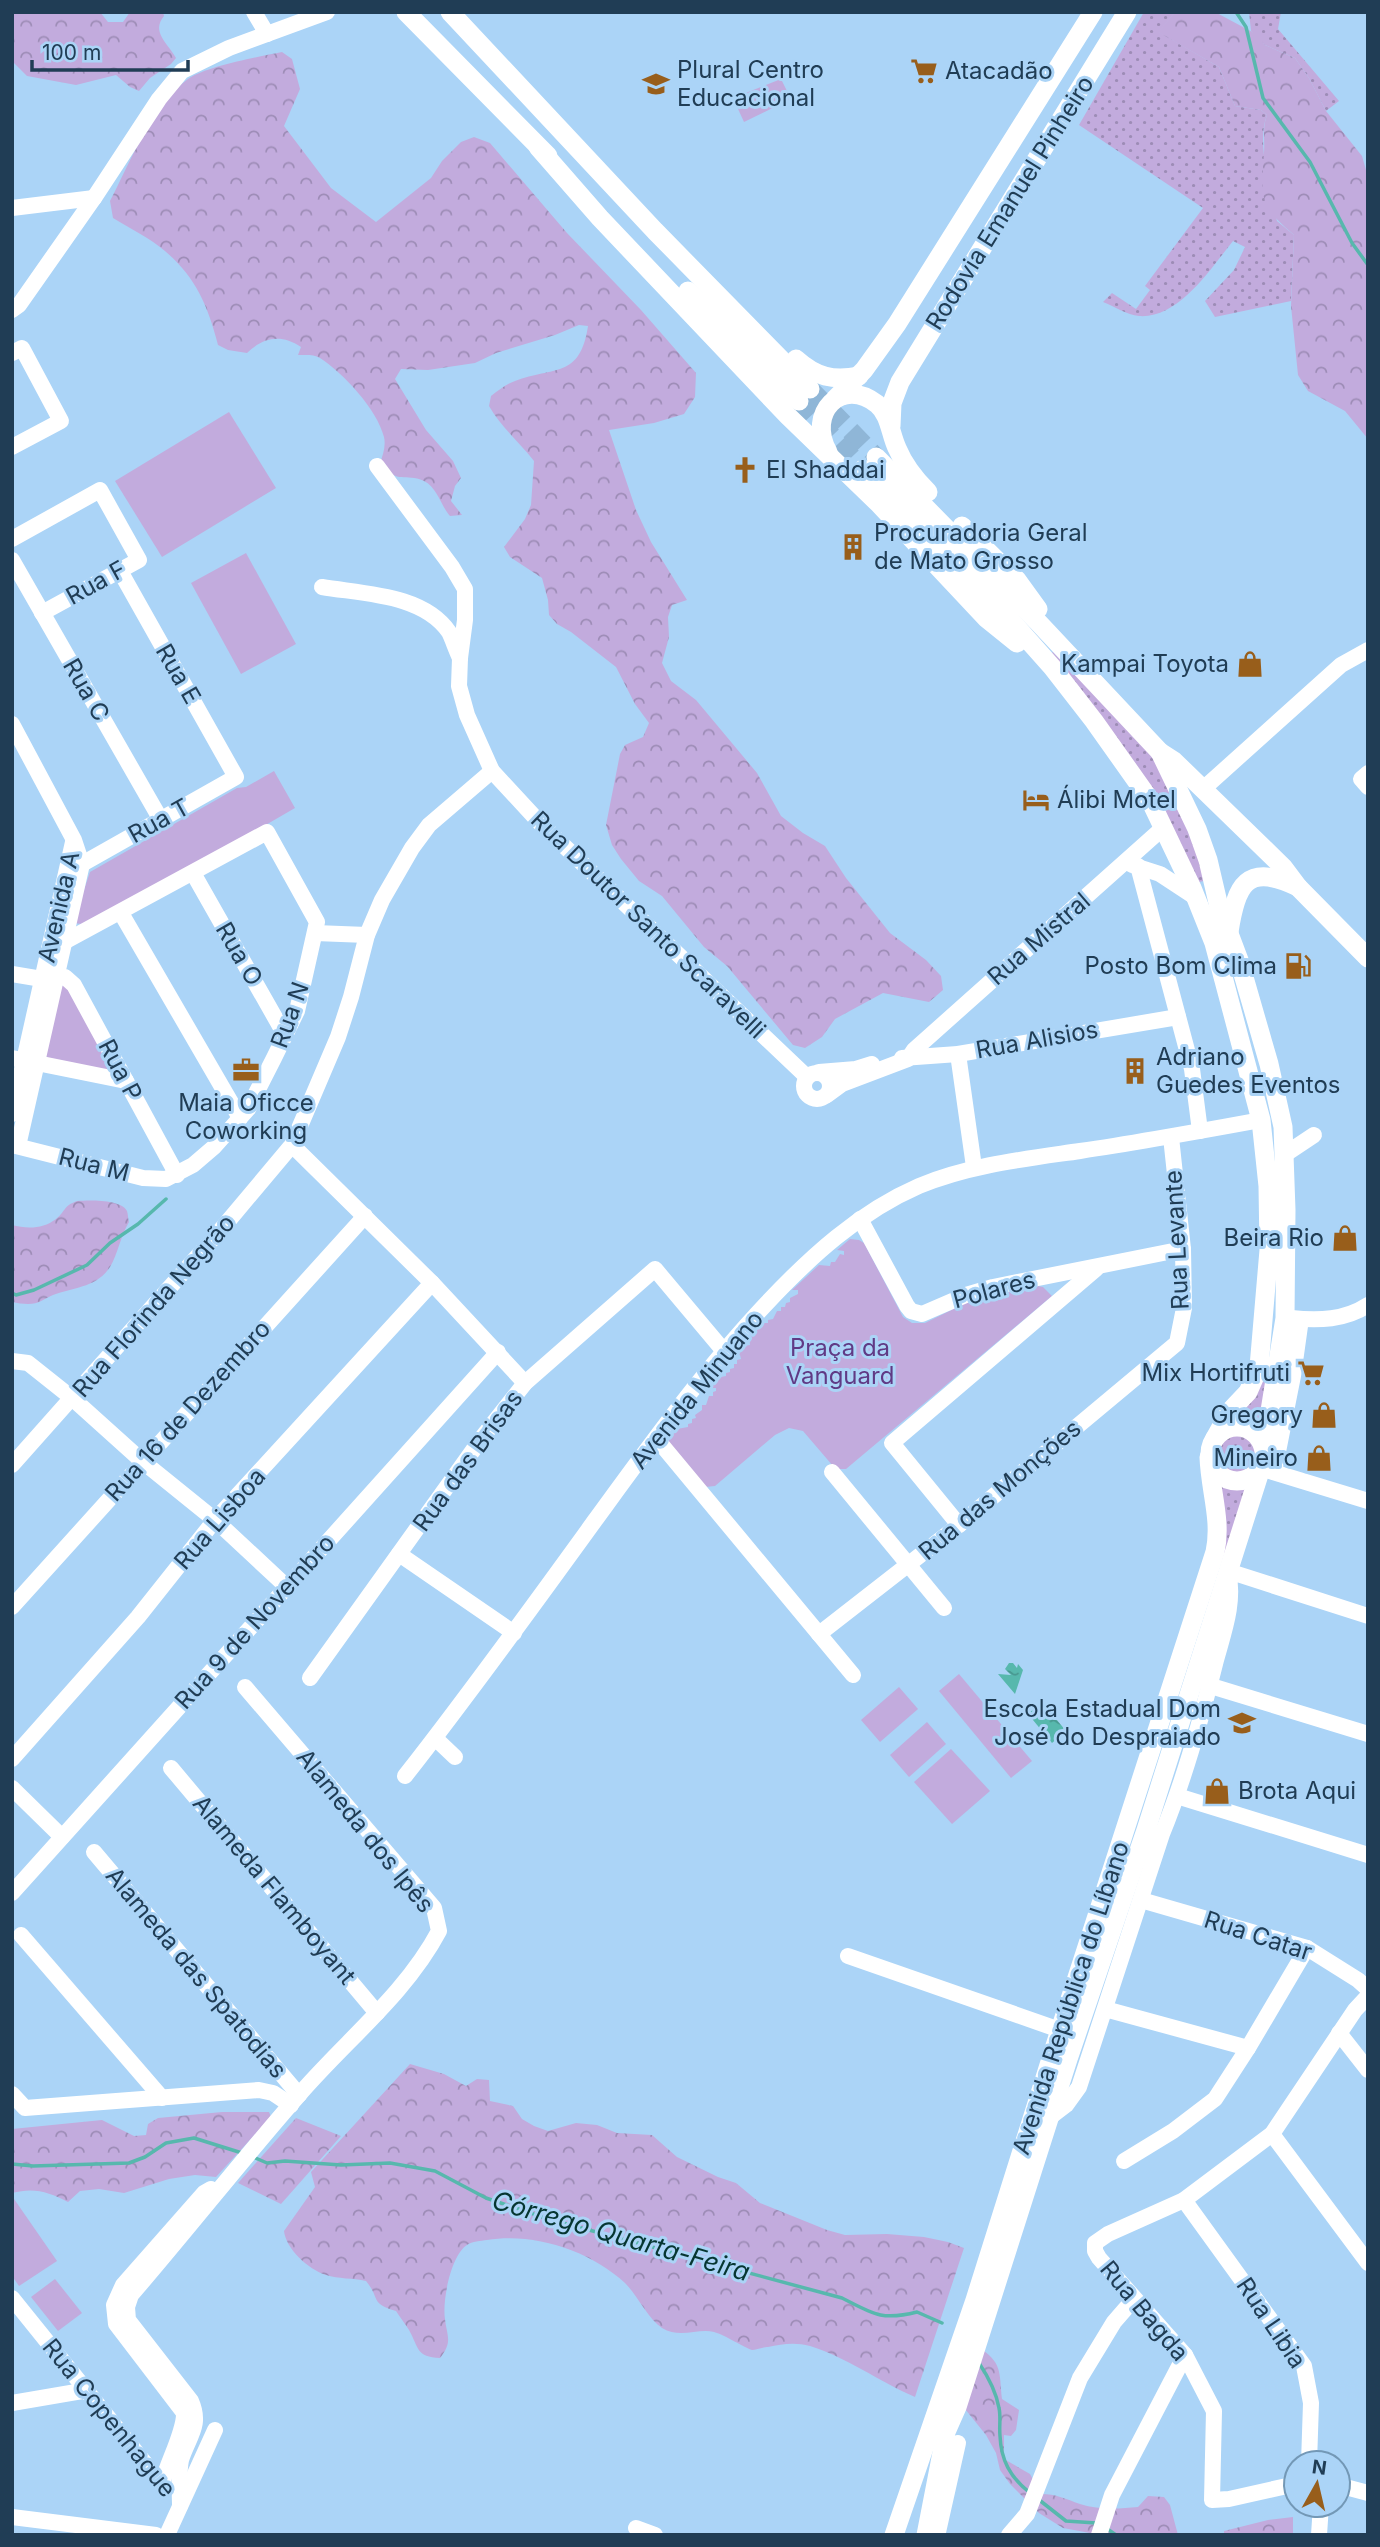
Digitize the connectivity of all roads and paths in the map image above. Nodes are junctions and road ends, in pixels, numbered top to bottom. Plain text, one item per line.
1 (254, 12) edge
2 (327, 12) edge
3 (406, 12) edge
4 (450, 12) edge
5 (1093, 12) edge
6 (1127, 12) edge
7 (267, 34) junction
8 (538, 147) junction
9 (585, 157) junction
10 (94, 198) junction
11 (12, 208) edge
12 (650, 239) junction
13 (12, 310) edge
14 (12, 353) edge
15 (865, 369) junction
16 (805, 395) tunnel mouth
17 (835, 399) junction
18 (892, 410) junction
19 (12, 446) edge
20 (832, 460) junction
21 (377, 466) dead end
22 (862, 467) junction
23 (12, 539) edge
24 (12, 559) edge
25 (120, 571) junction
26 (322, 587) dead end
27 (42, 613) junction
28 (1051, 635) junction
29 (1368, 650) edge
30 (460, 658) junction
31 (12, 724) edge
32 (19, 747) edge
33 (1160, 752) junction
34 (492, 771) junction
35 (236, 777) joint
36 (1208, 794) junction
37 (161, 820) junction
38 (1164, 827) junction
39 (74, 840) junction
40 (82, 864) junction
41 (1130, 866) junction
42 (193, 873) junction
43 (1298, 887) junction
44 (1195, 897) junction
45 (121, 913) junction
46 (315, 933) junction
47 (1228, 933) junction
48 (367, 935) junction
49 (64, 942) junction
50 (1368, 958) edge
51 (12, 974) edge
52 (48, 979) junction
53 (1178, 1017) junction
54 (285, 1035) junction
55 (958, 1054) junction
56 (906, 1055) junction
57 (24, 1060) edge
58 (813, 1074) junction
59 (126, 1081) junction
60 (827, 1095) junction
61 (12, 1114) edge
62 (240, 1118) junction
63 (1261, 1120) junction
64 (1200, 1131) junction
65 (1314, 1135) dead end
66 (1171, 1137) junction
67 (15, 1145) edge
68 (292, 1145) junction
69 (1284, 1155) junction
70 (974, 1167) junction
71 (177, 1175) junction
72 (365, 1216) junction
73 (860, 1219) junction
74 (1183, 1250) junction
75 (1098, 1267) junction
76 (432, 1283) junction
77 (1368, 1304) edge
78 (1293, 1319) junction
79 (1177, 1343) joint
80 (723, 1350) junction
81 (498, 1352) junction
82 (12, 1361) edge
83 (525, 1383) junction
84 (72, 1398) junction
85 (656, 1438) junction
86 (1212, 1447) junction
87 (142, 1461) junction
88 (1265, 1463) junction
89 (12, 1465) edge
90 (832, 1472) dead end
91 (1368, 1501) edge
92 (215, 1520) junction
93 (959, 1525) junction
94 (399, 1554) junction
95 (909, 1565) junction
96 (1228, 1571) junction
97 (287, 1587) junction
98 (12, 1607) edge
99 (944, 1608) dead end
100 (1368, 1616) edge
101 (514, 1633) junction
102 (819, 1634) junction
103 (853, 1675) dead end
104 (310, 1678) dead end
105 (1211, 1686) junction
106 (245, 1687) dead end
107 (1368, 1734) edge
108 (435, 1738) junction
109 (455, 1757) dead end
110 (12, 1759) edge
111 (171, 1768) dead end
112 (405, 1776) dead end
113 (12, 1788) edge
114 (1177, 1796) junction
115 (1154, 1832) junction
116 (62, 1837) junction
117 (94, 1852) dead end
118 (1368, 1855) edge
119 (12, 1893) edge
120 (1141, 1900) junction
121 (21, 1935) dead end
122 (1307, 1948) junction
123 (848, 1956) dead end
124 (1368, 1989) edge
125 (1368, 1996) edge
126 (1105, 2009) junction
127 (377, 2013) junction
128 (1059, 2030) junction
129 (1339, 2033) junction
130 (1248, 2048) junction
131 (1368, 2070) edge
132 (12, 2094) edge
133 (162, 2098) junction
134 (295, 2100) junction
135 (1049, 2118) junction
136 (1272, 2134) junction
137 (1124, 2161) dead end
138 (1184, 2200) junction
139 (1368, 2263) edge
140 (12, 2298) edge
141 (1134, 2299) junction
142 (1185, 2355) junction
143 (88, 2390) junction
144 (12, 2403) edge
145 (215, 2430) dead end
146 (958, 2443) dead end
147 (1309, 2449) edge
148 (169, 2476) junction
149 (1282, 2487) edge
150 (180, 2506) junction
151 (899, 2514) junction
152 (12, 2518) edge
153 (636, 2528) dead end
154 (933, 2530) edge
155 (156, 2535) edge
156 (167, 2535) edge
157 (655, 2535) edge
158 (894, 2535) edge
159 (1010, 2535) edge
160 (1099, 2535) edge

1 - 7 street
2 - 7 street
3 - 8 main road
4 - 9 main road
5 - 15 main road, Rodovia Emanuel Pinheiro
6 - 18 main road, Rodovia Emanuel Pinheiro
7 - 10 street
8 - 12 main road
8 - 20 main road
9 - 12 main road
9 - 15 main road
10 - 11 street
10 - 13 street
12 - 16 main road
14 - 19 street
15 - 17 main road, Rodovia Emanuel Pinheiro
17 - 18 main road
17 - 20 main road
18 - 28 main road
20 - 22 main road
21 - 30 street, Rua Doutor Santo Scaravelli
22 - 28 main road
22 - 38 main road
23 - 25 street, Rua F
24 - 27 street, Rua C
25 - 27 street, Rua F
25 - 35 street, Rua E
26 - 30 street
27 - 37 street, Rua C
28 - 33 main road
29 - 36 street
30 - 34 street, Rua Doutor Santo Scaravelli
31 - 32 street
32 - 39 street
33 - 36 main road
33 - 47 main road, Avenida República do Líbano
34 - 48 street, Rua Florinda Negrão
34 - 58 street, Rua Doutor Santo Scaravelli
35 - 37 street, Rua T
36 - 43 main road
37 - 40 street, Rua T
38 - 41 street, Rua Mistral
38 - 44 main road
39 - 40 street, Avenida A
39 - 52 street, Avenida A
40 - 49 street, Avenida A
41 - 44 street
41 - 53 street
41 - 56 street, Rua Mistral
42 - 45 street
42 - 46 street, Rua N
42 - 54 street, Rua O
43 - 47 main road
43 - 50 main road
44 - 63 main road
45 - 49 street
45 - 62 street
46 - 48 street
46 - 54 street, Rua N
47 - 69 main road, Avenida República do Líbano
48 - 68 street, Rua Florinda Negrão
49 - 52 street, Avenida A
51 - 52 street
52 - 57 street, Avenida A
52 - 59 street, Rua P
53 - 55 street, Rua Alisios
53 - 64 street
54 - 62 street, Rua N
55 - 56 street, Rua Alisios
55 - 70 street
56 - 58 street
56 - 60 street
57 - 59 street
57 - 61 street, Avenida A
57 - 67 street, Avenida A
58 - 60 street
58 - 60 street
59 - 71 street, Rua P
62 - 71 street, Rua N
63 - 64 street, Avenida Minuano
63 - 86 main road
64 - 66 street, Avenida Minuano
65 - 69 street
66 - 70 street, Avenida Minuano
66 - 74 street, Rua Levante
67 - 71 street, Rua M
68 - 72 street
68 - 84 street, Rua Florinda Negrão
69 - 78 main road, Avenida República do Líbano
70 - 73 street, Avenida Minuano
72 - 76 street
72 - 87 street, Rua 16 de Dezembro
73 - 75 street, Polares
73 - 80 street, Avenida Minuano
74 - 75 street, Polares
74 - 79 street, Rua Levante
75 - 93 street
76 - 81 street
76 - 92 street, Rua Lisboa
77 - 78 street
78 - 88 main road, Avenida República do Líbano
79 - 93 street, Rua das Monções
80 - 83 street, Rua das Brisas
80 - 85 street, Avenida Minuano
81 - 83 street
81 - 97 street, Rua 9 de Novembro
82 - 84 street
83 - 94 street, Rua das Brisas
84 - 87 street
84 - 89 street, Rua Florinda Negrão
85 - 101 street, Avenida Minuano
85 - 102 street
86 - 88 main road
86 - 88 main road
86 - 128 main road, Avenida República do Líbano
87 - 92 street
87 - 98 street, Rua 16 de Dezembro
88 - 91 street
88 - 96 main road, Avenida República do Líbano
90 - 95 street
92 - 97 street
92 - 110 street, Rua Lisboa
93 - 95 street, Rua das Monções
94 - 101 street
94 - 104 street, Rua das Brisas
95 - 99 street
95 - 102 street, Rua das Monções
96 - 100 street
96 - 105 street, Avenida República do Líbano
96 - 115 main road, Avenida República do Líbano
97 - 116 street, Rua 9 de Novembro
101 - 108 street, Avenida Minuano
102 - 103 street
105 - 107 street
105 - 114 street, Avenida República do Líbano
106 - 127 street, Alameda dos Ipês
108 - 109 street
108 - 112 street, Avenida Minuano
111 - 127 street, Alameda Flamboyant
113 - 116 street
114 - 115 street, Avenida República do Líbano
114 - 118 street
115 - 120 street, Avenida República do Líbano
115 - 135 main road, Avenida República do Líbano
116 - 119 street, Rua 9 de Novembro
117 - 134 street, Alameda das Spatodias
120 - 122 street, Rua Catar
120 - 126 street, Avenida República do Líbano
121 - 133 street
122 - 124 street, Rua Catar
122 - 130 street
123 - 128 street
125 - 129 street
126 - 130 street
126 - 135 street, Avenida República do Líbano
127 - 134 street, Alameda dos Ipês
128 - 151 main road, Avenida República do Líbano
129 - 131 street
129 - 136 street
130 - 137 street
132 - 133 street
133 - 134 street
134 - 148 street, Alameda dos Ipês
135 - 154 main road, Avenida República do Líbano
136 - 138 street
136 - 139 street
138 - 141 street, Rua Bagda
138 - 147 street, Rua Libia
140 - 143 street, Rua Copenhague
141 - 142 street, Rua Bagda
141 - 159 street
142 - 149 street, Rua Bagda
142 - 160 street
143 - 144 street
143 - 148 street, Rua Copenhague
145 - 150 street
146 - 154 street
148 - 150 street, Rua Copenhague
150 - 156 street
151 - 154 main road
151 - 158 main road, Avenida República do Líbano
152 - 155 street
153 - 157 street

